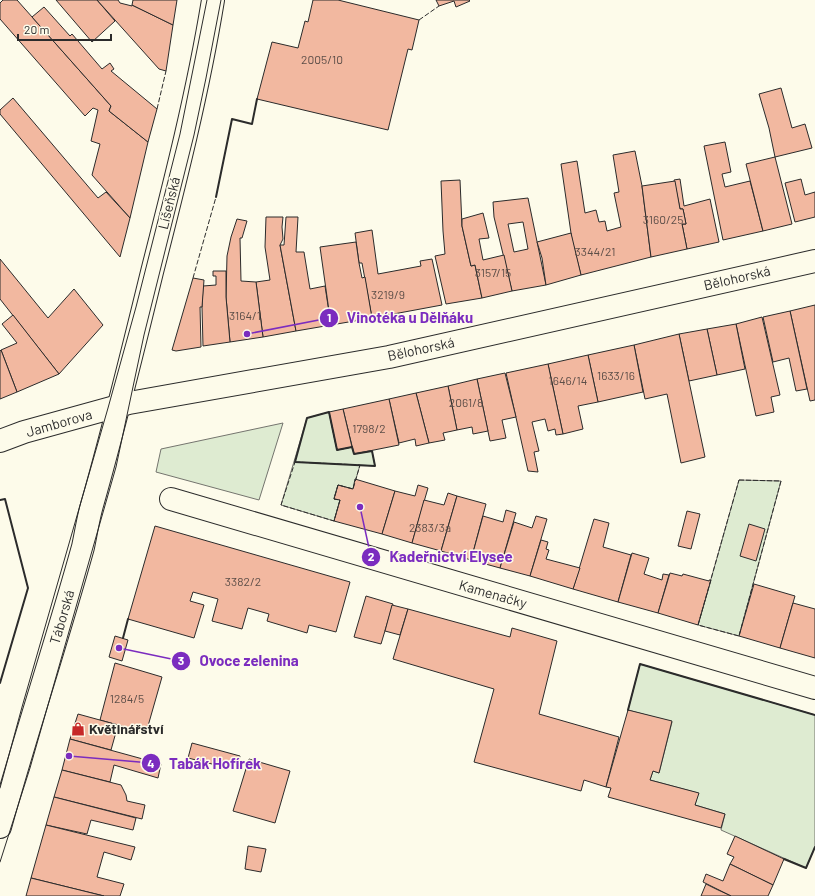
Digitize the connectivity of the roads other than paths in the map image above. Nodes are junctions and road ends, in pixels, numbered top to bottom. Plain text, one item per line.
1 (214, 0) edge
2 (815, 261) edge
3 (119, 406) junction
4 (0, 441) edge
5 (171, 499) dead end
6 (815, 688) edge
7 (0, 827) edge

1 - 3 street, Líšeňská
2 - 3 street, Bělohorská
3 - 4 street, Jamborova
3 - 7 street, Táborská
5 - 6 street, Kamenačky

